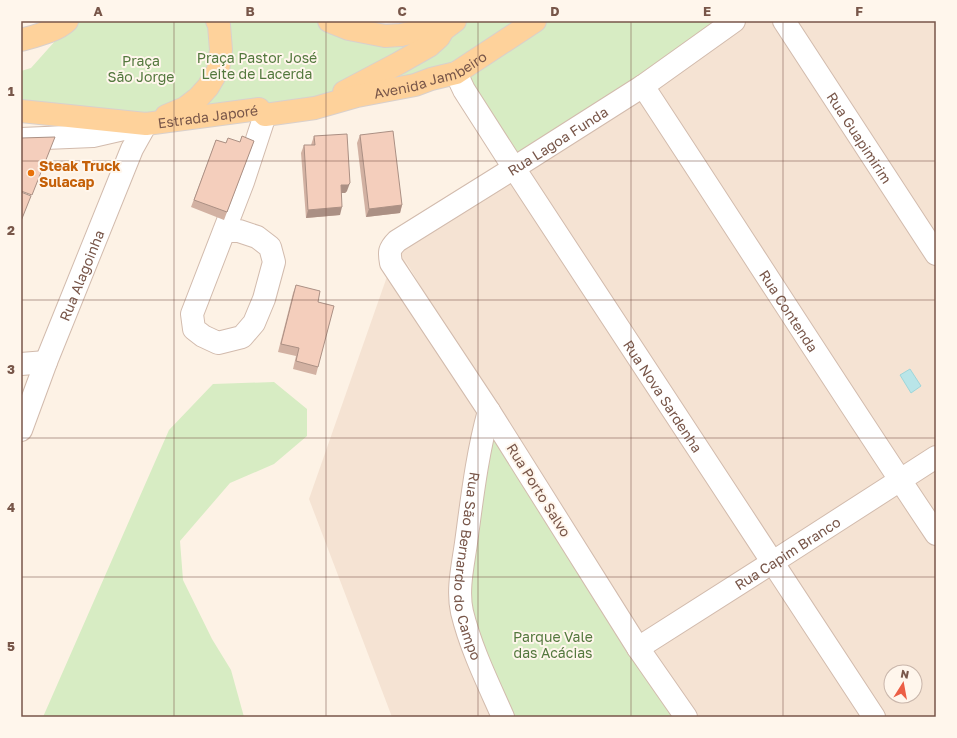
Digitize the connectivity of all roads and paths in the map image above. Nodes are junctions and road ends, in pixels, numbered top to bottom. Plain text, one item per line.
1 (217, 21) edge
2 (329, 21) edge
3 (535, 21) edge
4 (734, 21) edge
5 (784, 21) edge
6 (67, 22) edge
7 (449, 26) edge
8 (28, 39) edge
9 (21, 48) edge
10 (456, 73) junction
11 (643, 86) junction
12 (315, 108) junction
13 (21, 111) edge
14 (265, 115) junction
15 (146, 124) junction
16 (21, 139) edge
17 (514, 168) junction
18 (224, 231) junction
19 (936, 254) edge
20 (390, 263) joint
21 (46, 362) junction
22 (21, 364) edge
23 (489, 411) junction
24 (21, 430) edge
25 (936, 457) edge
26 (900, 480) junction
27 (936, 534) edge
28 (773, 562) junction
29 (638, 648) junction
30 (503, 717) edge
31 (686, 717) edge
32 (874, 717) edge

1 - 15 main road
2 - 7 main road
3 - 10 main road, Avenida Jambeiro
4 - 11 street, Rua Lagoa Funda
5 - 19 street, Rua Guapimirim
6 - 8 main road
7 - 12 main road
8 - 9 main road
10 - 12 main road, Avenida Jambeiro
10 - 17 street, Rua Nova Sardenha
11 - 17 street, Rua Lagoa Funda
11 - 26 street, Rua Contenda
12 - 14 main road, Estrada Japoré
13 - 15 main road, Estrada Japoré
14 - 15 main road, Estrada Japoré
14 - 18 street
15 - 16 street, Estrada Japoré
15 - 21 street, Rua Alagoinha
17 - 20 street, Rua Lagoa Funda
17 - 28 street, Rua Nova Sardenha
18 - 18 street
20 - 23 street, Rua Porto Salvo
21 - 22 street
21 - 24 street, Rua Alagoinha
23 - 29 street, Rua Porto Salvo
23 - 30 street, Rua São Bernardo do Campo
25 - 26 street, Rua Capim Branco
26 - 27 street, Rua Contenda
26 - 28 street, Rua Capim Branco
28 - 29 street, Rua Capim Branco
28 - 32 street, Rua Nova Sardenha
29 - 31 street, Rua Porto Salvo

